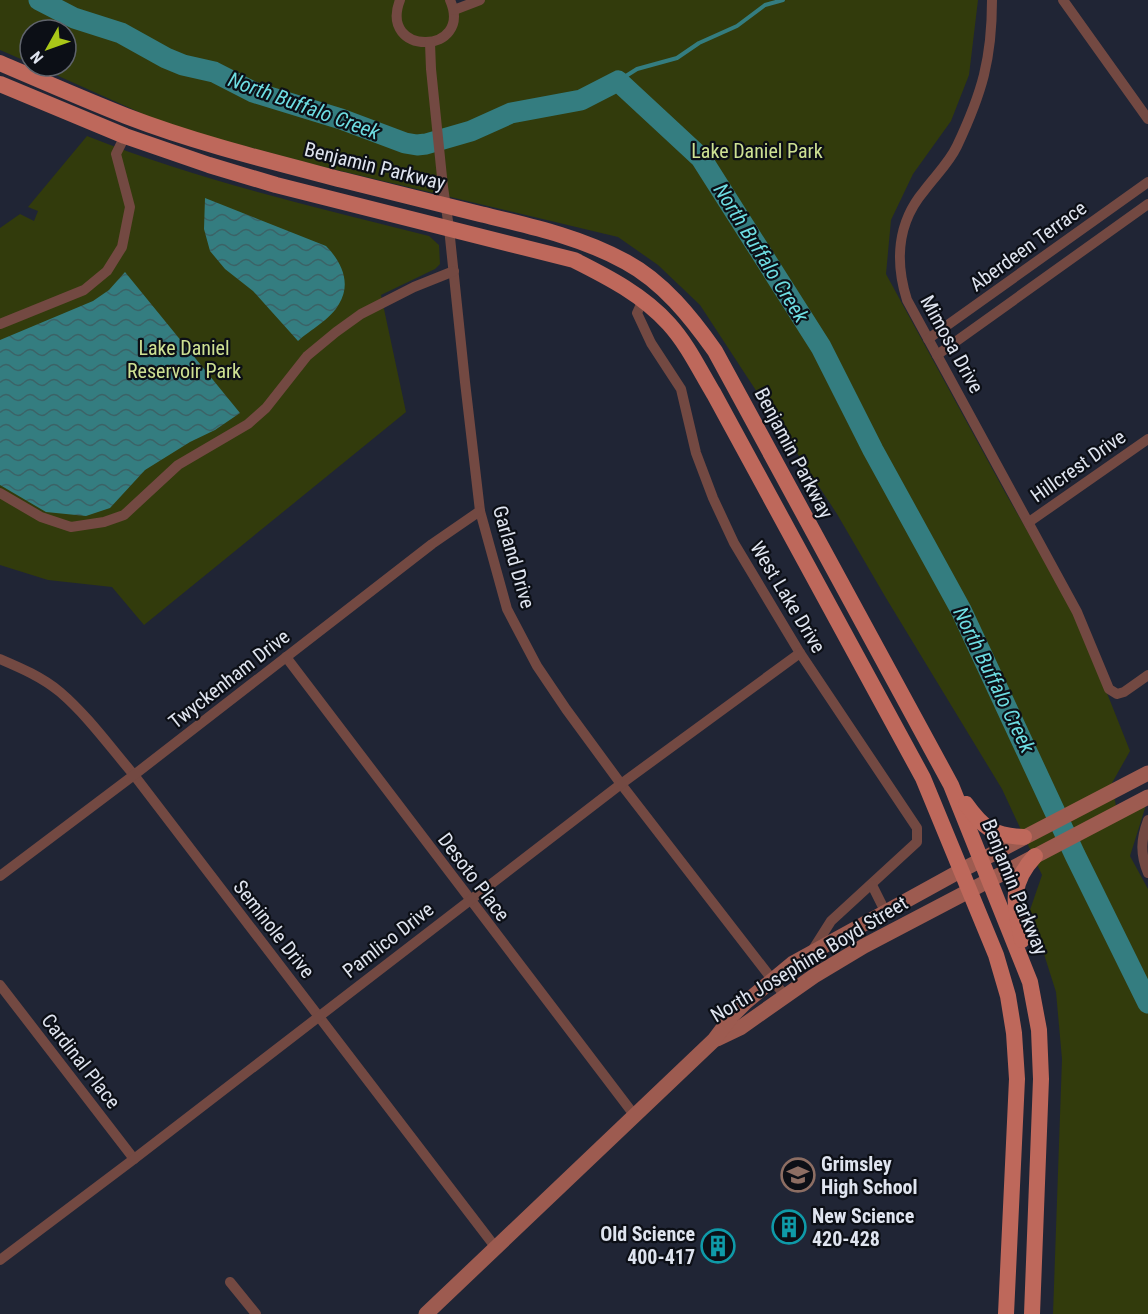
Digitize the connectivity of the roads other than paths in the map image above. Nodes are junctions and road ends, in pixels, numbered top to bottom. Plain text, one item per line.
1 (400, 0) edge
2 (480, 0) edge
3 (992, 0) edge
4 (1063, 0) edge
5 (452, 5) edge
6 (430, 43) junction
7 (0, 63) edge
8 (0, 84) edge
9 (1148, 119) edge
10 (124, 136) junction
11 (1148, 182) edge
12 (1148, 204) edge
13 (445, 205) junction
14 (449, 228) junction
15 (454, 271) junction
16 (643, 300) junction
17 (0, 324) edge
18 (928, 339) junction
19 (937, 355) junction
20 (1148, 439) edge
21 (0, 493) edge
22 (480, 511) junction
23 (1029, 522) junction
24 (800, 653) junction
25 (286, 657) junction
26 (0, 659) edge
27 (1148, 675) edge
28 (1148, 773) edge
29 (134, 775) junction
30 (621, 784) junction
31 (951, 785) junction
32 (1148, 797) edge
33 (1148, 820) edge
34 (1024, 837) junction
35 (1035, 856) junction
36 (981, 861) junction
37 (960, 871) junction
38 (1148, 873) edge
39 (0, 876) edge
40 (989, 881) junction
41 (872, 885) junction
42 (969, 892) junction
43 (468, 900) junction
44 (885, 911) junction
45 (812, 951) junction
46 (771, 979) junction
47 (1030, 982) junction
48 (0, 985) edge
49 (785, 996) junction
50 (319, 1016) junction
51 (714, 1040) junction
52 (634, 1116) junction
53 (134, 1160) junction
54 (496, 1248) junction
55 (0, 1260) edge
56 (230, 1282) dead end
57 (256, 1314) edge
58 (426, 1314) edge
59 (1006, 1314) edge
60 (1032, 1314) edge

1 - 6 street
2 - 5 street
3 - 18 street, Mimosa Drive
4 - 9 street
5 - 6 street
6 - 13 street, Garland Drive
7 - 13 main road, Benjamin Parkway
8 - 10 main road
10 - 14 main road
10 - 17 street
11 - 18 street, Aberdeen Terrace
12 - 19 street, Aberdeen Terrace
13 - 14 street, Garland Drive
13 - 31 main road, Benjamin Parkway
14 - 15 street, Garland Drive
14 - 16 main road
15 - 21 street
15 - 22 street, Garland Drive
16 - 24 street, West Lake Drive
16 - 37 main road
18 - 19 street, Mimosa Drive
19 - 23 street, Mimosa Drive
20 - 23 street, Hillcrest Drive
22 - 25 street, Twyckenham Drive
22 - 30 street, Garland Drive
23 - 27 street, Mimosa Drive
24 - 30 street, Pamlico Drive
24 - 41 street, West Lake Drive
25 - 29 street, Twyckenham Drive
25 - 43 street, Desoto Place
26 - 29 street, Seminole Drive
28 - 34 main road, North Josephine Boyd Street
29 - 39 street, Twyckenham Drive
29 - 50 street, Seminole Drive
30 - 43 street, Pamlico Drive
30 - 46 street, Garland Drive
31 - 34 main road
31 - 36 main road, Benjamin Parkway
32 - 35 main road, North Josephine Boyd Street
33 - 38 street
34 - 36 main road, North Josephine Boyd Street
35 - 40 main road, North Josephine Boyd Street
35 - 47 main road
36 - 37 main road, North Josephine Boyd Street
36 - 40 main road, Benjamin Parkway
37 - 42 main road
37 - 44 main road, North Josephine Boyd Street
40 - 42 main road, North Josephine Boyd Street
40 - 47 main road, Benjamin Parkway
41 - 44 street
41 - 45 street, West Lake Drive
42 - 49 main road, North Josephine Boyd Street
42 - 59 main road
43 - 50 street, Pamlico Drive
43 - 52 street, Desoto Place
44 - 45 main road, North Josephine Boyd Street
45 - 46 main road, North Josephine Boyd Street
46 - 49 street, Garland Drive
46 - 51 main road, North Josephine Boyd Street
47 - 60 main road, Benjamin Parkway
48 - 53 street, Cardinal Place
49 - 51 main road, North Josephine Boyd Street
50 - 53 street, Pamlico Drive
50 - 54 street, Seminole Drive
51 - 52 main road, North Josephine Boyd Street
52 - 54 main road, North Josephine Boyd Street
53 - 55 street, Pamlico Drive
54 - 58 main road, North Josephine Boyd Street
56 - 57 street

